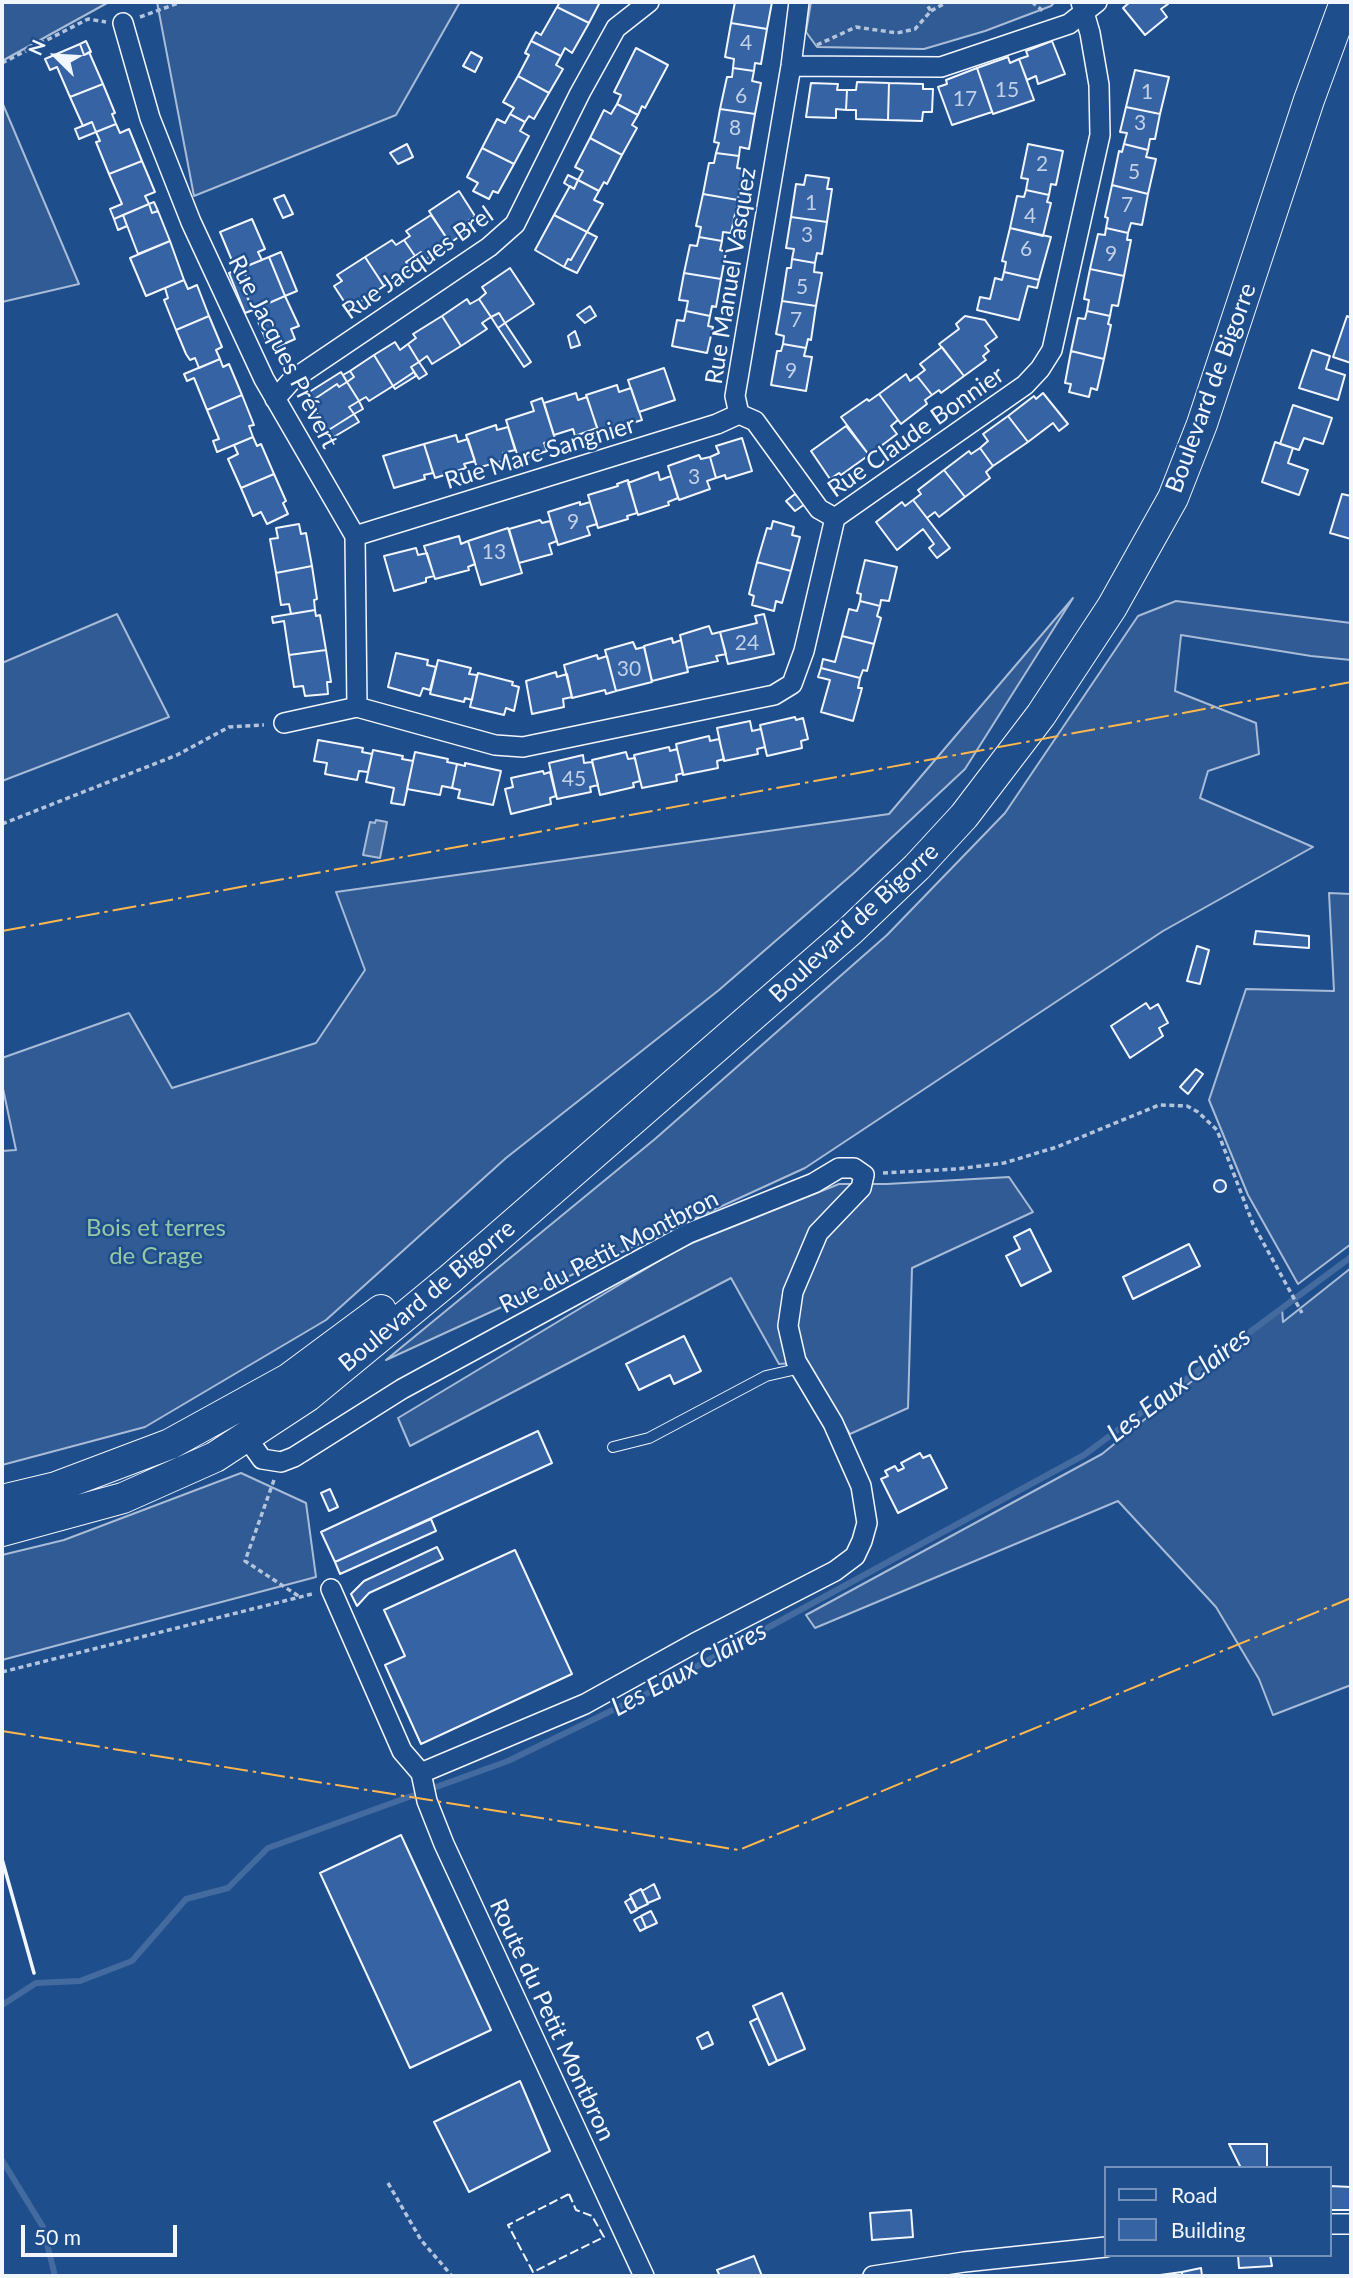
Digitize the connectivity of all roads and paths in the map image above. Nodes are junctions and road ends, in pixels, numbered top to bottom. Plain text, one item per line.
1 (181, 2) edge
2 (649, 2) edge
3 (799, 2) edge
4 (925, 2) edge
5 (947, 2) edge
6 (1322, 2) edge
7 (1345, 2) edge
8 (1087, 5) edge
9 (931, 11) junction
10 (122, 23) junction
11 (2, 63) edge
12 (798, 67) junction
13 (275, 399) junction
14 (739, 414) junction
15 (835, 518) junction
16 (355, 536) junction
17 (357, 707) junction
18 (284, 723) joint
19 (2, 824) edge
20 (864, 1175) junction
21 (1302, 1313) dead end
22 (800, 1368) junction
23 (247, 1438) junction
24 (613, 1447) dead end
25 (281, 1462) junction
26 (2, 1500) edge
27 (2, 1531) edge
28 (331, 1589) joint
29 (300, 1597) junction
30 (2, 1672) edge
31 (421, 1777) junction
32 (388, 2183) dead end
33 (1332, 2224) edge
34 (1351, 2224) edge
35 (1104, 2247) edge
36 (452, 2276) edge
37 (644, 2276) edge
38 (873, 2276) edge

1 - 10 path
2 - 13 street, Rue Jacques Brel
3 - 12 street, Rue Manuel Vasquez
4 - 9 path
5 - 9 path
6 - 26 main road, Boulevard de Bigorre
7 - 23 main road, Boulevard de Bigorre
8 - 12 street
8 - 15 street, Rue Claude Bonnier
9 - 12 path
10 - 11 path
10 - 13 street, Rue Jacques Prévert
12 - 14 street, Rue Manuel Vasquez
13 - 16 street, Rue Jacques Prévert
14 - 15 street, Rue Manuel Vasquez
14 - 16 street, Rue Marc Sangnier
15 - 17 street, Rue Claude Bonnier
16 - 17 street, Rue Jacques Prévert
17 - 18 street, Rue Claude Bonnier
18 - 19 path
20 - 21 path
20 - 22 street
20 - 25 street, Rue du Petit Montbron
22 - 24 lane
22 - 31 street
23 - 25 street
23 - 27 main road, Boulevard de Bigorre
25 - 29 path
28 - 29 path
28 - 31 street
29 - 30 path
31 - 37 street, Route du Petit Montbron
32 - 36 path
33 - 34 street
35 - 38 street

